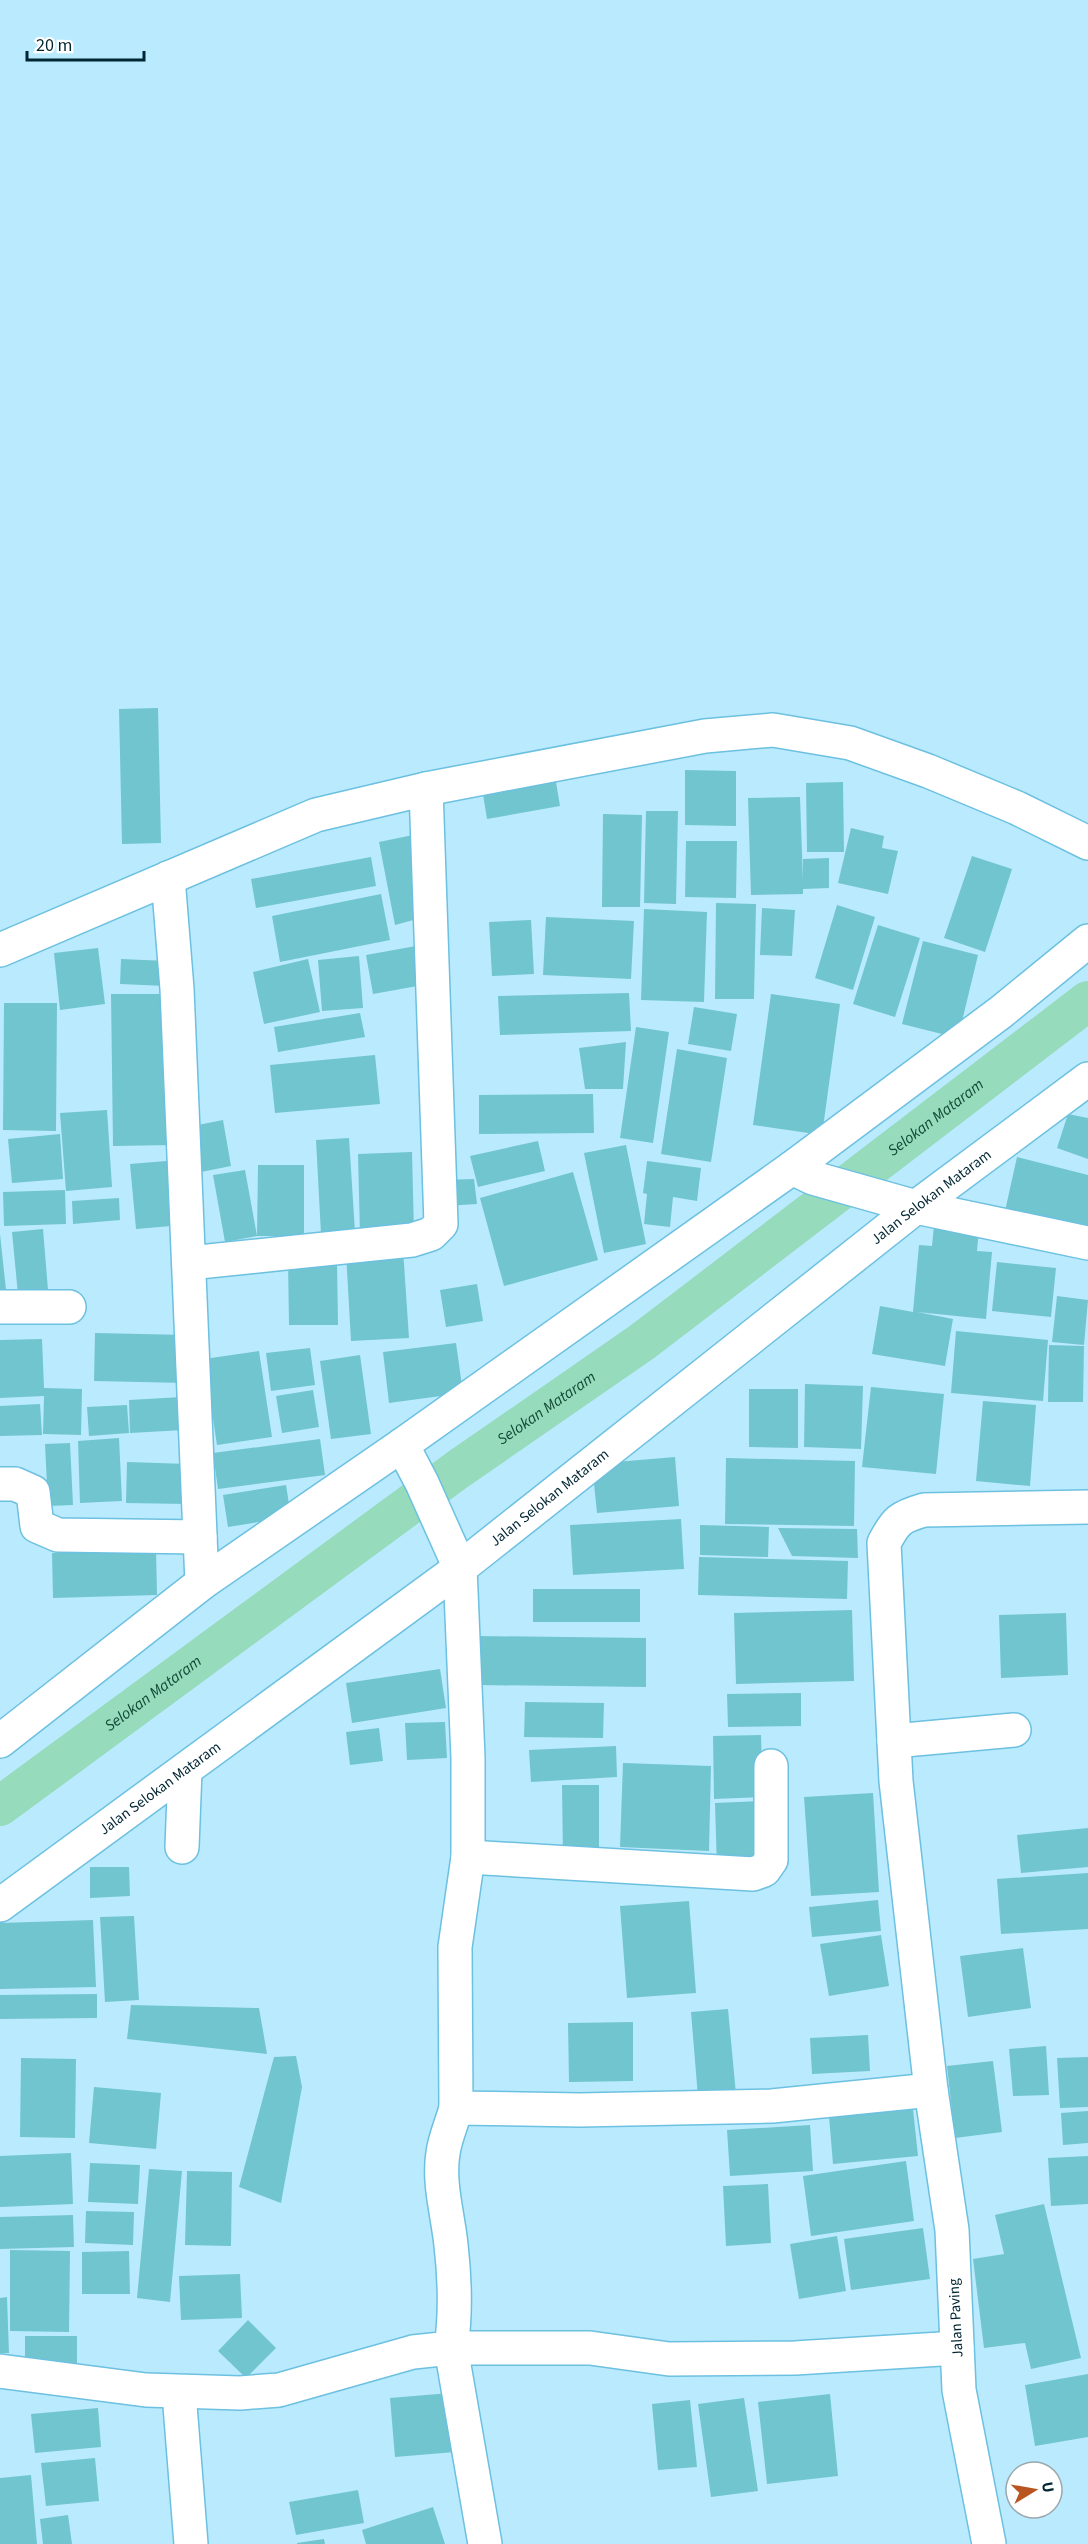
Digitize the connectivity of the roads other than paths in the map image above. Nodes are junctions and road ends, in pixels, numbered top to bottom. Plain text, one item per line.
1 (426, 789) junction
2 (1088, 843) edge
3 (168, 878) junction
4 (1088, 941) edge
5 (0, 950) edge
6 (1088, 1078) edge
7 (803, 1173) junction
8 (912, 1206) junction
9 (1088, 1243) edge
10 (189, 1263) junction
11 (0, 1307) edge
12 (69, 1307) dead end
13 (402, 1445) junction
14 (0, 1484) edge
15 (1088, 1507) edge
16 (200, 1537) junction
17 (455, 1558) junction
18 (202, 1583) junction
19 (1014, 1730) dead end
20 (0, 1741) edge
21 (894, 1741) junction
22 (771, 1766) dead end
23 (185, 1770) junction
24 (182, 1847) dead end
25 (468, 1857) junction
26 (0, 1905) edge
27 (931, 2091) junction
28 (456, 2108) junction
29 (451, 2348) junction
30 (957, 2348) junction
31 (0, 2371) edge
32 (179, 2392) junction
33 (191, 2544) edge
34 (485, 2544) edge
35 (989, 2544) edge

1 - 2 street
1 - 3 street
1 - 10 street
3 - 5 street
3 - 10 street
4 - 7 street
6 - 8 street, Jalan Selokan Mataram
7 - 8 street
7 - 13 street
8 - 9 street
8 - 17 street, Jalan Selokan Mataram
10 - 16 street
11 - 12 street
13 - 17 street
13 - 18 street
14 - 16 street
15 - 21 street, Jalan Paving
16 - 18 street
17 - 23 street, Jalan Selokan Mataram
17 - 25 street
18 - 20 street
19 - 21 street
21 - 27 street, Jalan Paving
22 - 25 street
23 - 24 street
23 - 26 street, Jalan Selokan Mataram
25 - 28 street
27 - 28 street
27 - 30 street, Jalan Paving
28 - 29 street
29 - 30 street
29 - 32 street
29 - 34 street
30 - 35 street, Jalan Paving
31 - 32 street
32 - 33 street

